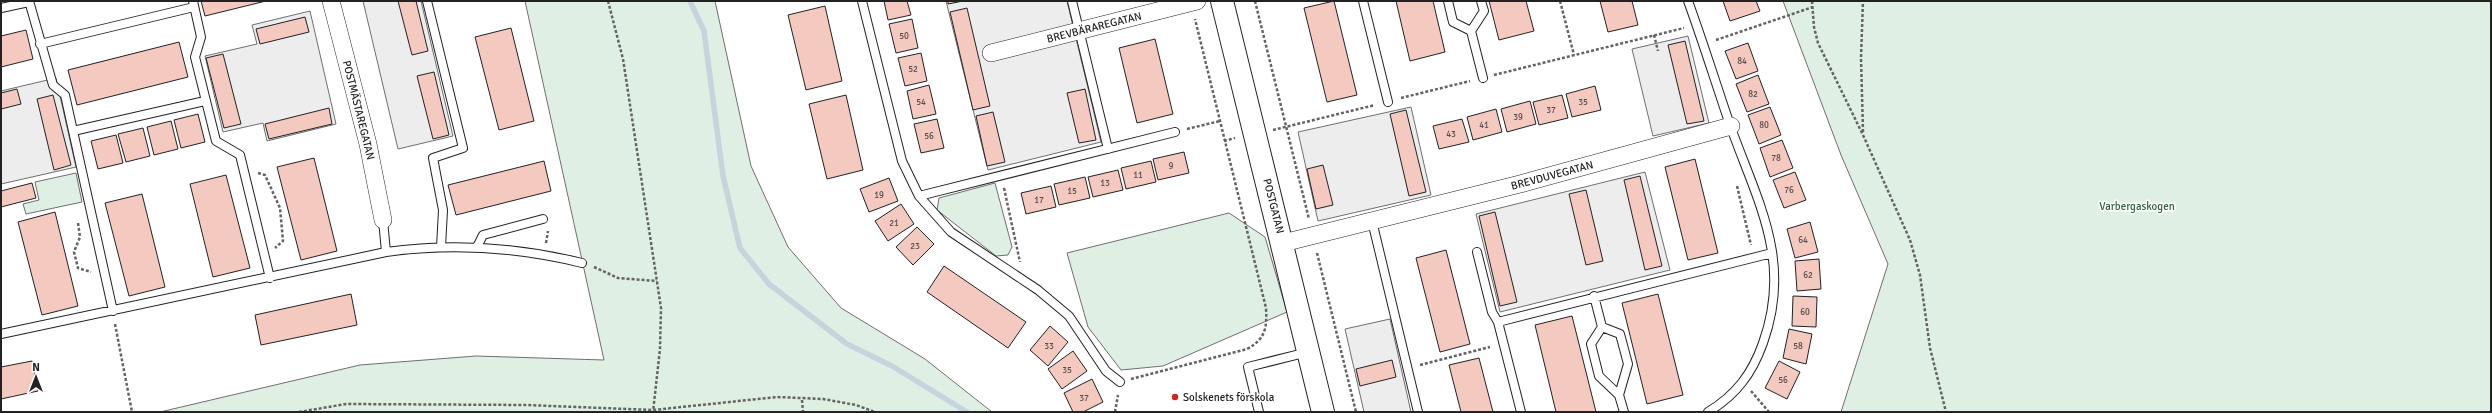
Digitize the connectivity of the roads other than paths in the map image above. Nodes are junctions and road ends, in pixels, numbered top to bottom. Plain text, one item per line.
1 (29, 1) edge
2 (331, 1) edge
3 (427, 1) edge
4 (862, 1) edge
5 (1072, 1) edge
6 (1222, 1) edge
7 (1363, 1) edge
8 (1448, 1) edge
9 (1481, 1) edge
10 (1688, 1) edge
11 (1194, 2) edge
12 (193, 4) edge
13 (1, 8) edge
14 (1079, 30) junction
15 (1471, 31) junction
16 (40, 44) junction
17 (991, 53) dead end
18 (1483, 78) road end
19 (206, 101) junction
20 (1388, 102) road end
21 (1731, 126) junction
22 (74, 131) junction
23 (1175, 132) road end
24 (1108, 149) junction
25 (919, 196) junction
26 (543, 219) road end
27 (383, 220) joint
28 (1372, 221) junction
29 (1283, 243) junction
30 (441, 246) junction
31 (477, 247) junction
32 (386, 252) junction
33 (1477, 252) dead end
34 (1772, 252) junction
35 (582, 263) road end
36 (270, 278) junction
37 (1594, 296) junction
38 (113, 311) junction
39 (1498, 322) junction
40 (1602, 327) junction
41 (1, 334) edge
42 (1309, 352) junction
43 (1120, 382) road end
44 (1620, 395) junction
45 (1259, 412) edge
46 (1323, 412) edge
47 (1418, 412) edge
48 (1521, 412) edge
49 (1624, 412) edge
50 (1708, 412) edge

1 - 13 lane
1 - 16 lane
2 - 27 street, POSTMÄSTAREGATAN
3 - 30 lane
4 - 25 lane
5 - 14 lane
6 - 29 street, POSTGATAN
7 - 20 lane
8 - 15 lane
9 - 15 lane
10 - 21 lane
11 - 14 street, BREVBÄRAREGATAN
12 - 16 lane
12 - 19 lane
14 - 17 street, BREVBÄRAREGATAN
14 - 24 lane
15 - 18 lane
16 - 22 lane
19 - 22 lane
19 - 36 lane
21 - 28 street, BREVDUVEGATAN
21 - 34 lane
22 - 38 lane
23 - 24 lane
24 - 25 lane
25 - 43 lane
26 - 31 lane
27 - 32 lane
28 - 29 street, BREVDUVEGATAN
28 - 47 lane
29 - 42 street, POSTGATAN
30 - 31 lane
30 - 32 lane
31 - 35 lane
32 - 36 lane
33 - 39 lane
34 - 37 lane
34 - 50 lane
36 - 38 lane
37 - 39 lane
37 - 40 lane
38 - 41 lane
39 - 48 lane
40 - 44 lane
40 - 44 lane
42 - 45 lane
42 - 46 street, POSTGATAN
44 - 49 lane

